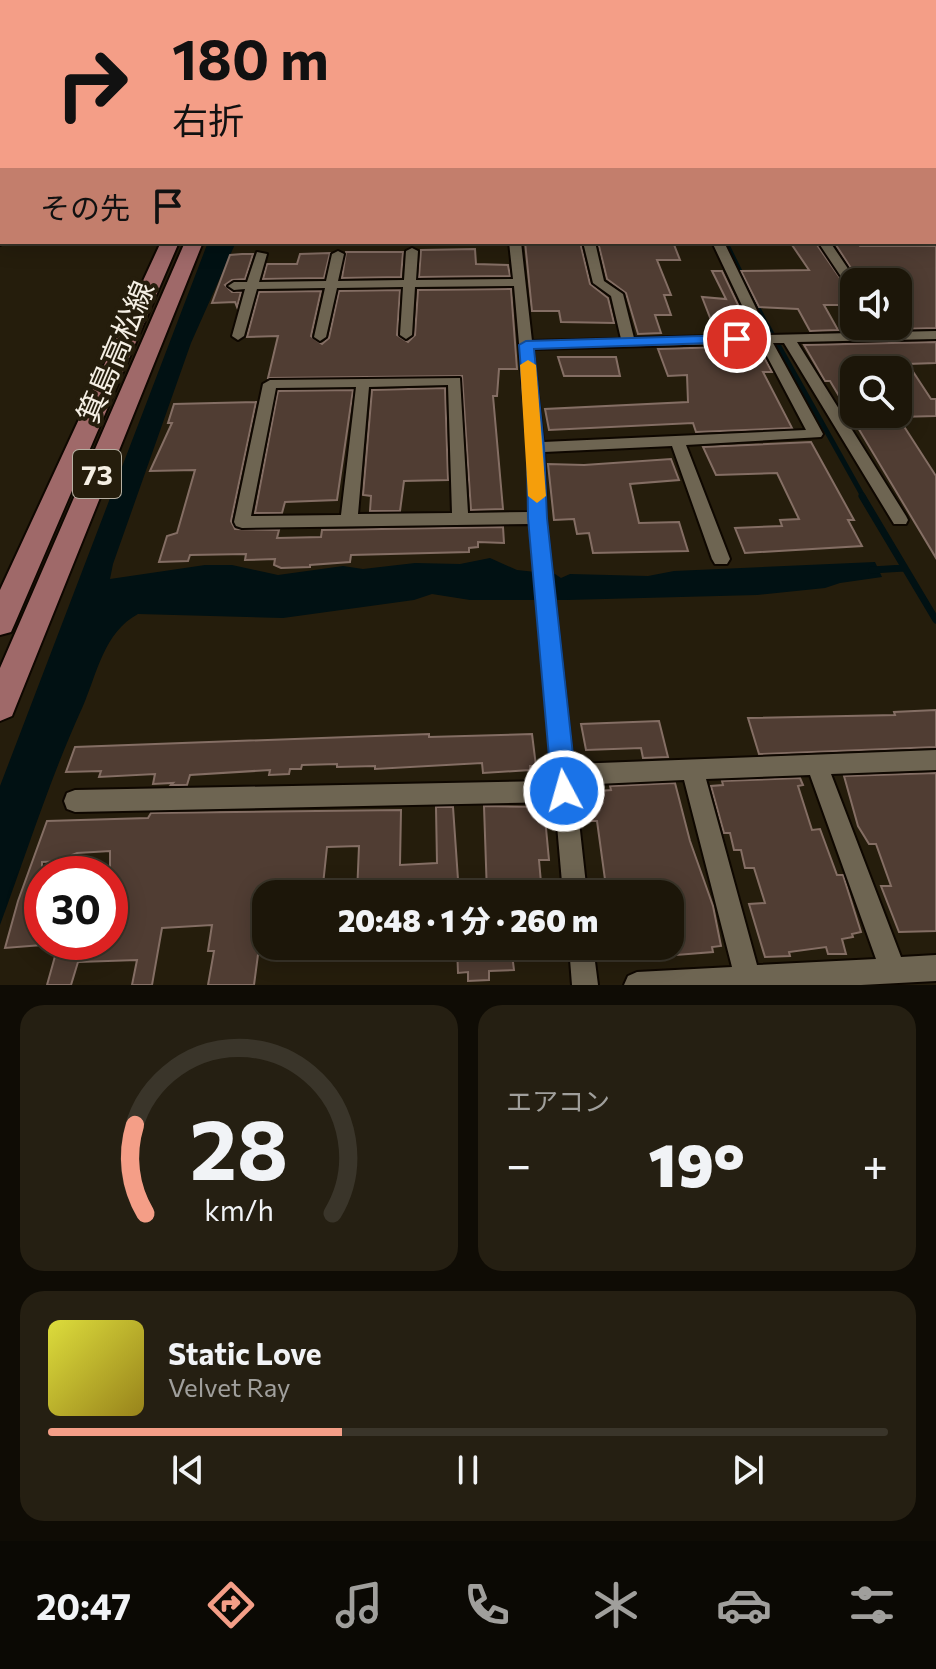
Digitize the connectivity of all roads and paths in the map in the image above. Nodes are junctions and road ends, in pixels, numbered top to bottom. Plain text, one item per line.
1 (169, 244) edge
2 (193, 244) edge
3 (515, 244) edge
4 (589, 244) edge
5 (719, 244) edge
6 (825, 244) edge
7 (412, 251) dead end
8 (261, 254) dead end
9 (338, 254) dead end
10 (841, 268) edge
11 (519, 282) junction
12 (410, 284) junction
13 (330, 285) junction
14 (234, 286) dead end
15 (252, 286) junction
16 (912, 333) edge
17 (840, 334) edge
18 (406, 335) dead end
19 (936, 335) edge
20 (238, 336) dead end
21 (320, 337) dead end
22 (775, 338) junction
23 (628, 342) junction
24 (526, 345) junction
25 (363, 382) junction
26 (677, 440) junction
27 (536, 447) junction
28 (538, 518) junction
29 (349, 520) junction
30 (460, 520) junction
31 (900, 520) dead end
32 (721, 559) dead end
33 (0, 623) edge
34 (0, 706) edge
35 (936, 760) edge
36 (817, 765) junction
37 (692, 769) junction
38 (563, 783) junction
39 (75, 801) dead end
40 (573, 880) edge
41 (582, 960) edge
42 (936, 968) edge
43 (893, 970) junction
44 (748, 979) junction
45 (585, 985) edge
46 (637, 985) edge

1 - 33 main road, 箕島高松線 / 73
2 - 34 main road, 箕島高松線 / 73
3 - 11 street
4 - 23 street
5 - 22 street
6 - 10 street
7 - 12 street
8 - 15 street
9 - 13 street
11 - 12 street
11 - 24 street
12 - 13 street
12 - 18 street
13 - 15 street
13 - 21 street
14 - 15 street
15 - 20 street
16 - 19 street
17 - 22 street
22 - 23 street
22 - 26 street
22 - 31 street
23 - 24 street
24 - 27 street
25 - 29 street
25 - 29 street
25 - 30 street
26 - 27 street
26 - 32 street
27 - 28 street
28 - 30 street
28 - 38 street
29 - 30 street
35 - 36 street
36 - 37 street
36 - 43 street
37 - 38 street
37 - 44 street
38 - 39 street
38 - 40 street
41 - 45 street
42 - 43 street
43 - 44 street
44 - 46 street

